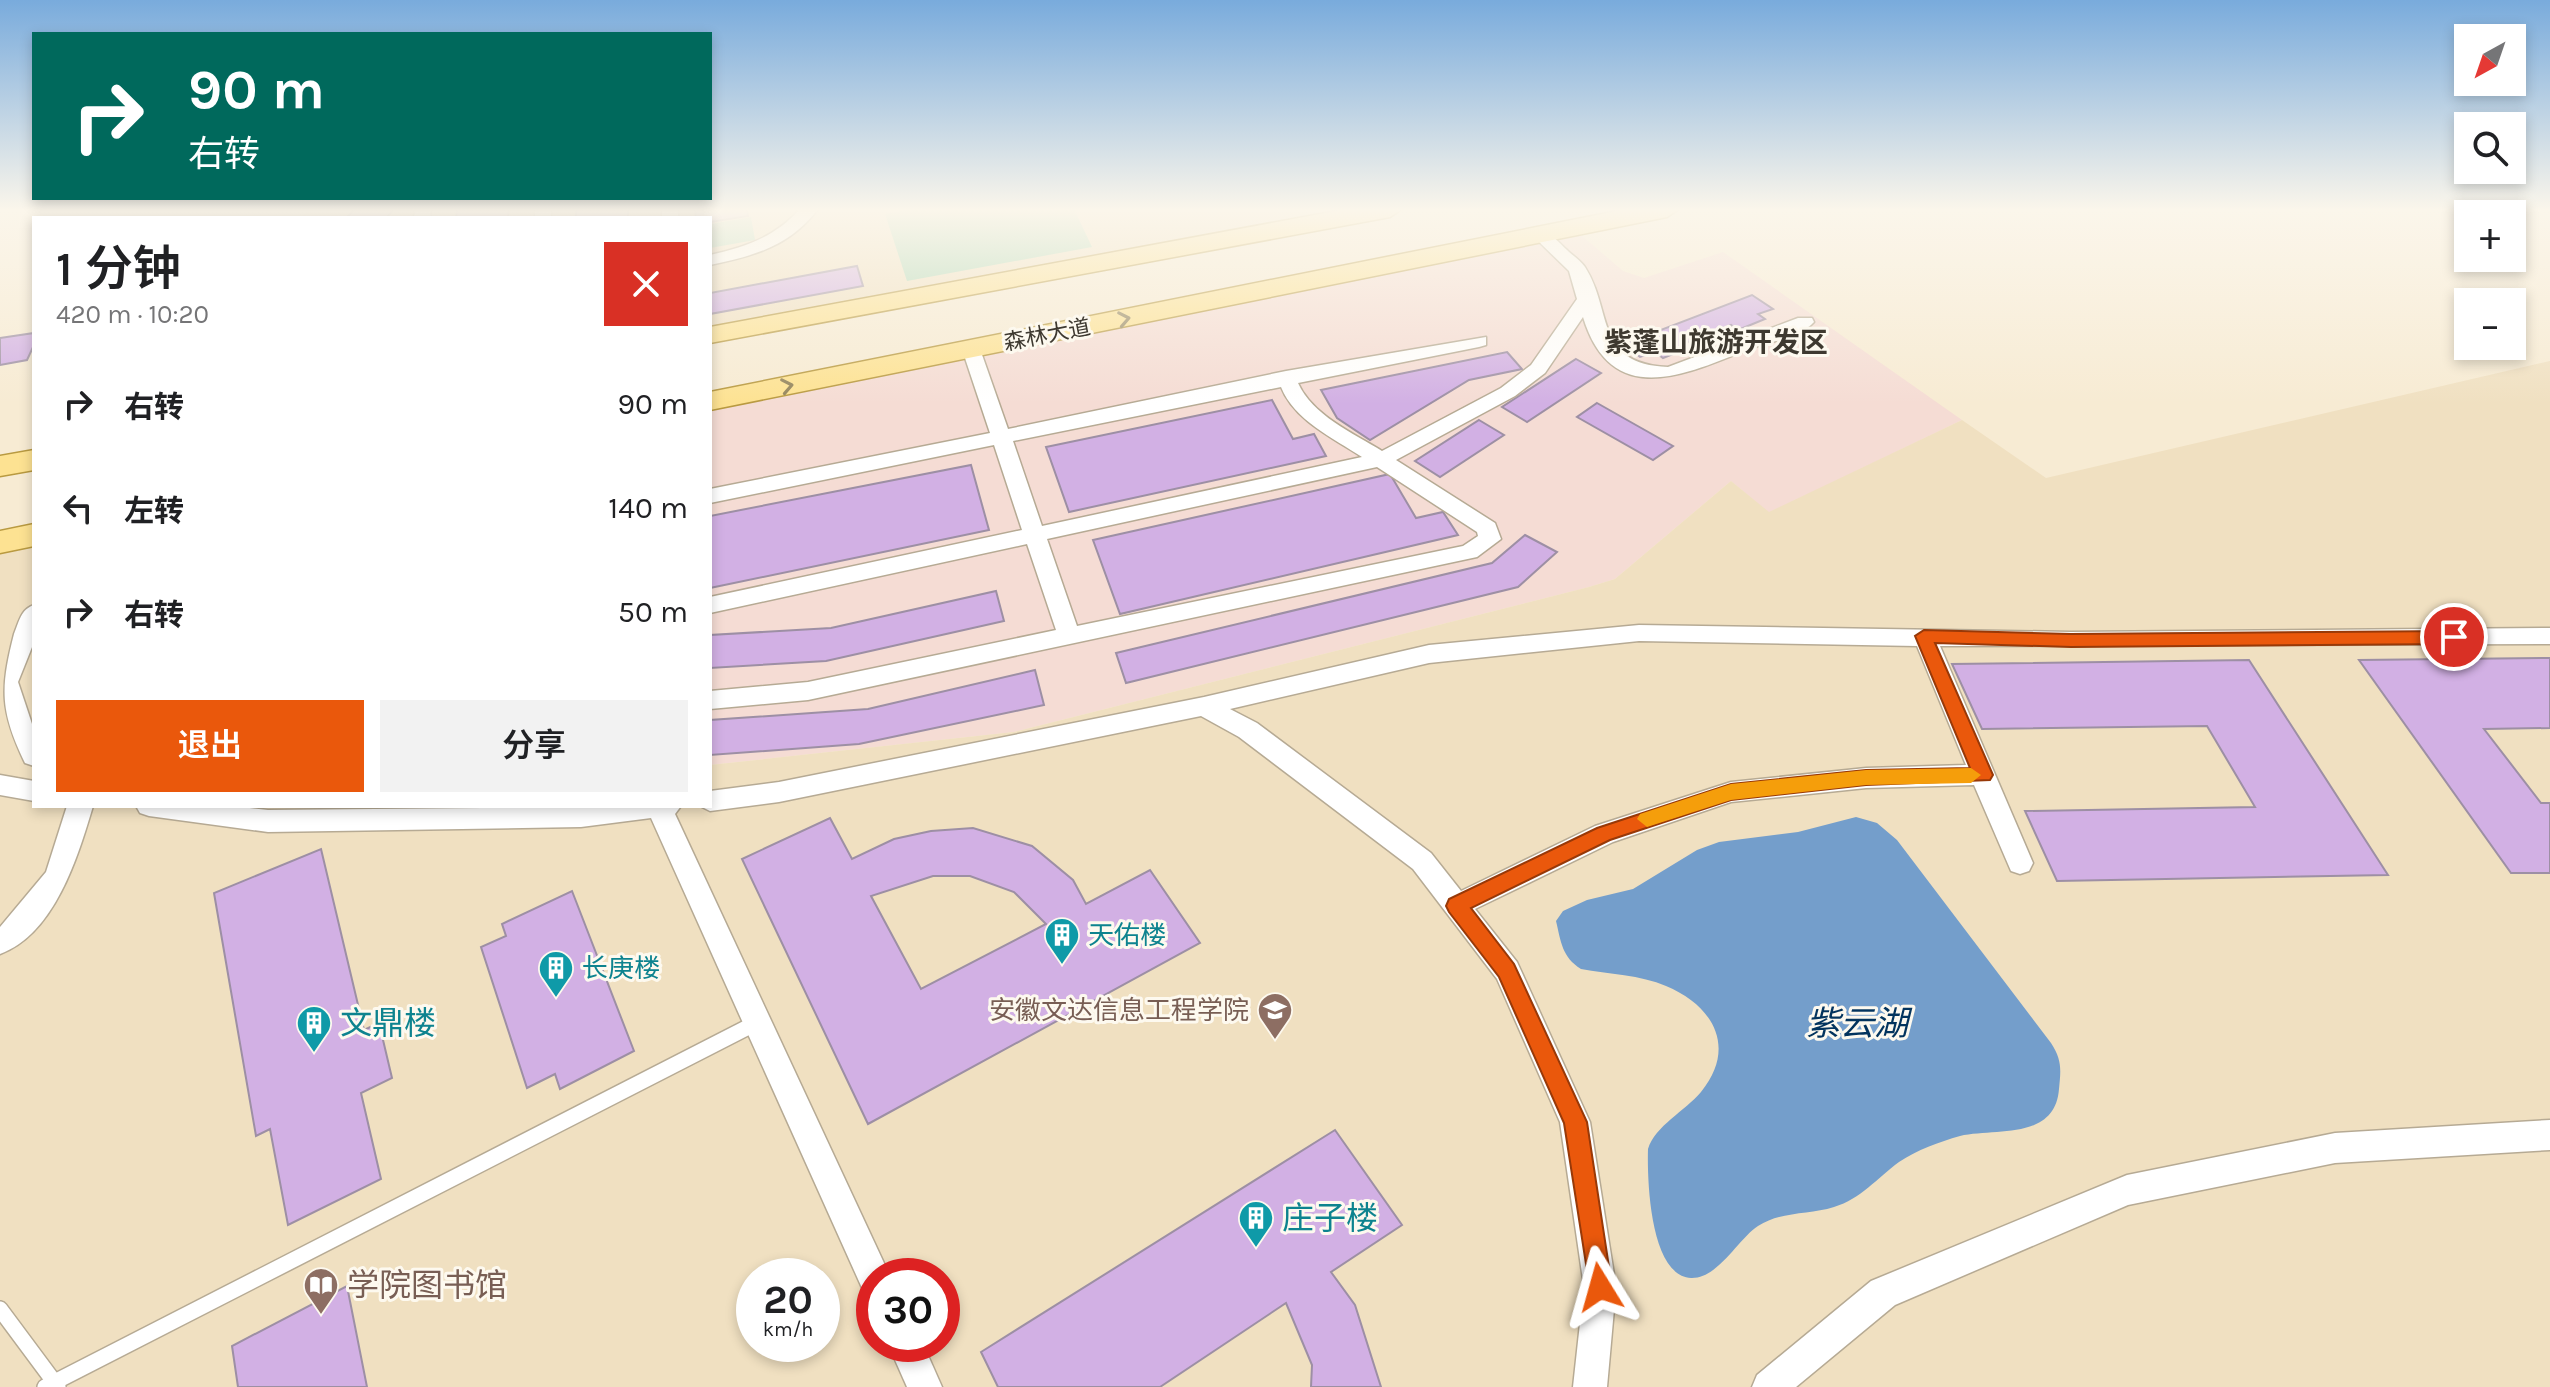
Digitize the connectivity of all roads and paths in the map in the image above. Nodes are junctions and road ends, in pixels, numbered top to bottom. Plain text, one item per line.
1 (1041, 274) edge
2 (1351, 274) edge
3 (1579, 274) edge
4 (1588, 297) junction
5 (1805, 322) dead end
6 (712, 335) edge
7 (1479, 341) dead end
8 (971, 349) junction
9 (1286, 377) junction
10 (712, 401) edge
11 (1000, 436) junction
12 (1382, 459) junction
13 (32, 460) edge
14 (0, 466) edge
15 (712, 496) edge
16 (32, 535) edge
17 (1032, 535) junction
18 (0, 542) edge
19 (712, 605) edge
20 (32, 618) edge
21 (1069, 636) junction
22 (1924, 636) junction
23 (2550, 636) edge
24 (3, 689) edge
25 (712, 700) edge
26 (1204, 706) junction
27 (32, 752) edge
28 (1983, 775) junction
29 (0, 785) edge
30 (32, 791) edge
31 (712, 801) edge
32 (79, 808) edge
33 (165, 808) edge
34 (651, 808) edge
35 (659, 808) edge
36 (2020, 863) dead end
37 (1456, 906) junction
38 (0, 942) edge
39 (758, 1022) junction
40 (2550, 1135) edge
41 (866, 1258) edge
42 (0, 1309) edge
43 (913, 1362) edge
44 (53, 1385) edge
45 (925, 1387) edge
46 (1590, 1387) edge
47 (1769, 1387) edge

1 - 6 main road
8 -> 2 main road, 森林大道
3 - 4 street
4 - 5 street
4 - 12 street
7 - 9 street
10 -> 8 main road, 森林大道
8 - 11 street
9 - 11 street
9 - 12 street
11 - 15 street
11 - 17 street
12 - 17 street
12 - 21 street
13 - 14 main road
16 - 18 main road
17 - 19 street
17 - 21 street
20 - 24 street
21 - 25 street
22 - 23 street
22 - 26 street
22 - 28 street
24 - 27 street
26 - 31 street
26 - 37 street
28 - 36 street
28 - 37 street
29 - 30 street
32 - 38 street
33 - 34 street
35 - 39 street
37 - 46 street
39 - 41 street
39 - 44 lane
40 - 47 street
42 - 44 lane
43 - 45 street

